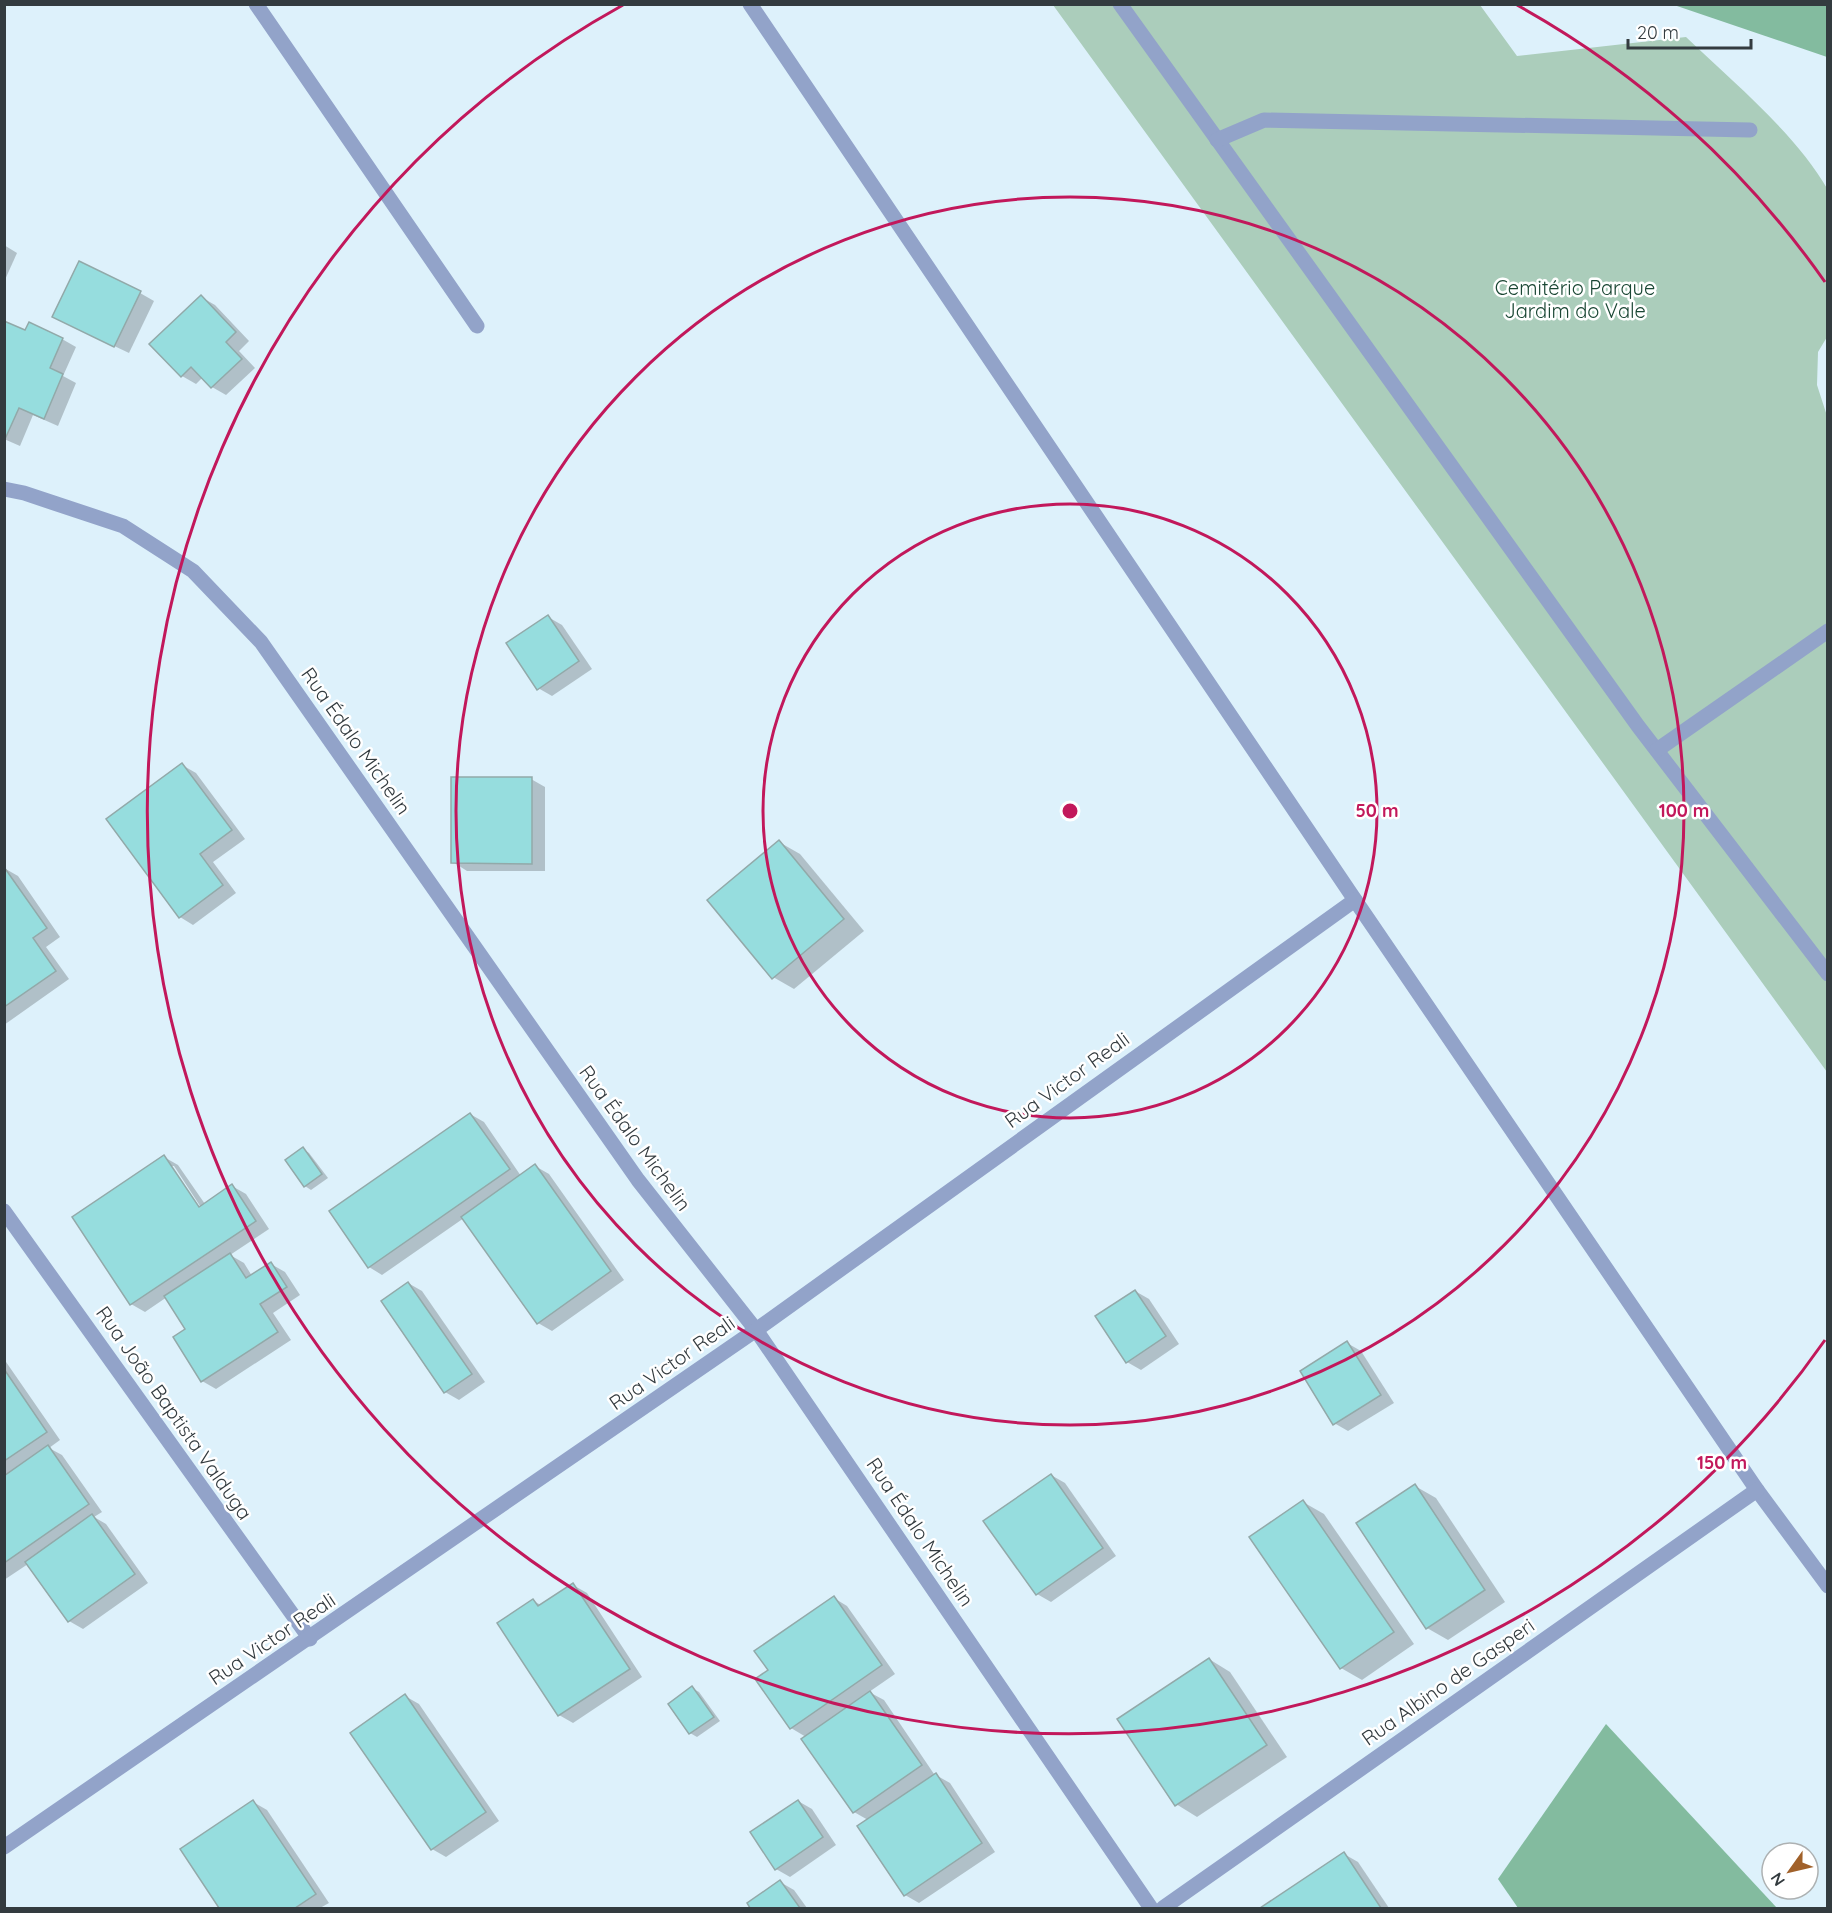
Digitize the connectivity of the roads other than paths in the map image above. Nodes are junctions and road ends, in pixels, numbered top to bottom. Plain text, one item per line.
1 (256, 4) edge
2 (750, 4) edge
3 (1120, 4) edge
4 (1750, 130) dead end
5 (1216, 140) junction
6 (477, 326) dead end
7 (4, 489) edge
8 (1827, 631) edge
9 (1657, 750) junction
10 (1355, 900) junction
11 (1827, 974) edge
12 (4, 1211) edge
13 (756, 1330) junction
14 (1757, 1490) junction
15 (1827, 1586) edge
16 (309, 1639) junction
17 (4, 1847) edge
18 (1151, 1908) edge
19 (1162, 1908) edge

1 - 6 street
2 - 10 street
3 - 5 street
4 - 5 street
5 - 9 street
7 - 13 street, Rua Édalo Michelin
8 - 9 street
9 - 11 street
10 - 13 street, Rua Victor Reali
10 - 14 street
12 - 16 street, Rua João Baptista Valduga
13 - 16 street, Rua Victor Reali
13 - 18 street, Rua Édalo Michelin
14 - 15 street
14 - 19 street, Rua Albino de Gasperi
16 - 17 street, Rua Victor Reali

